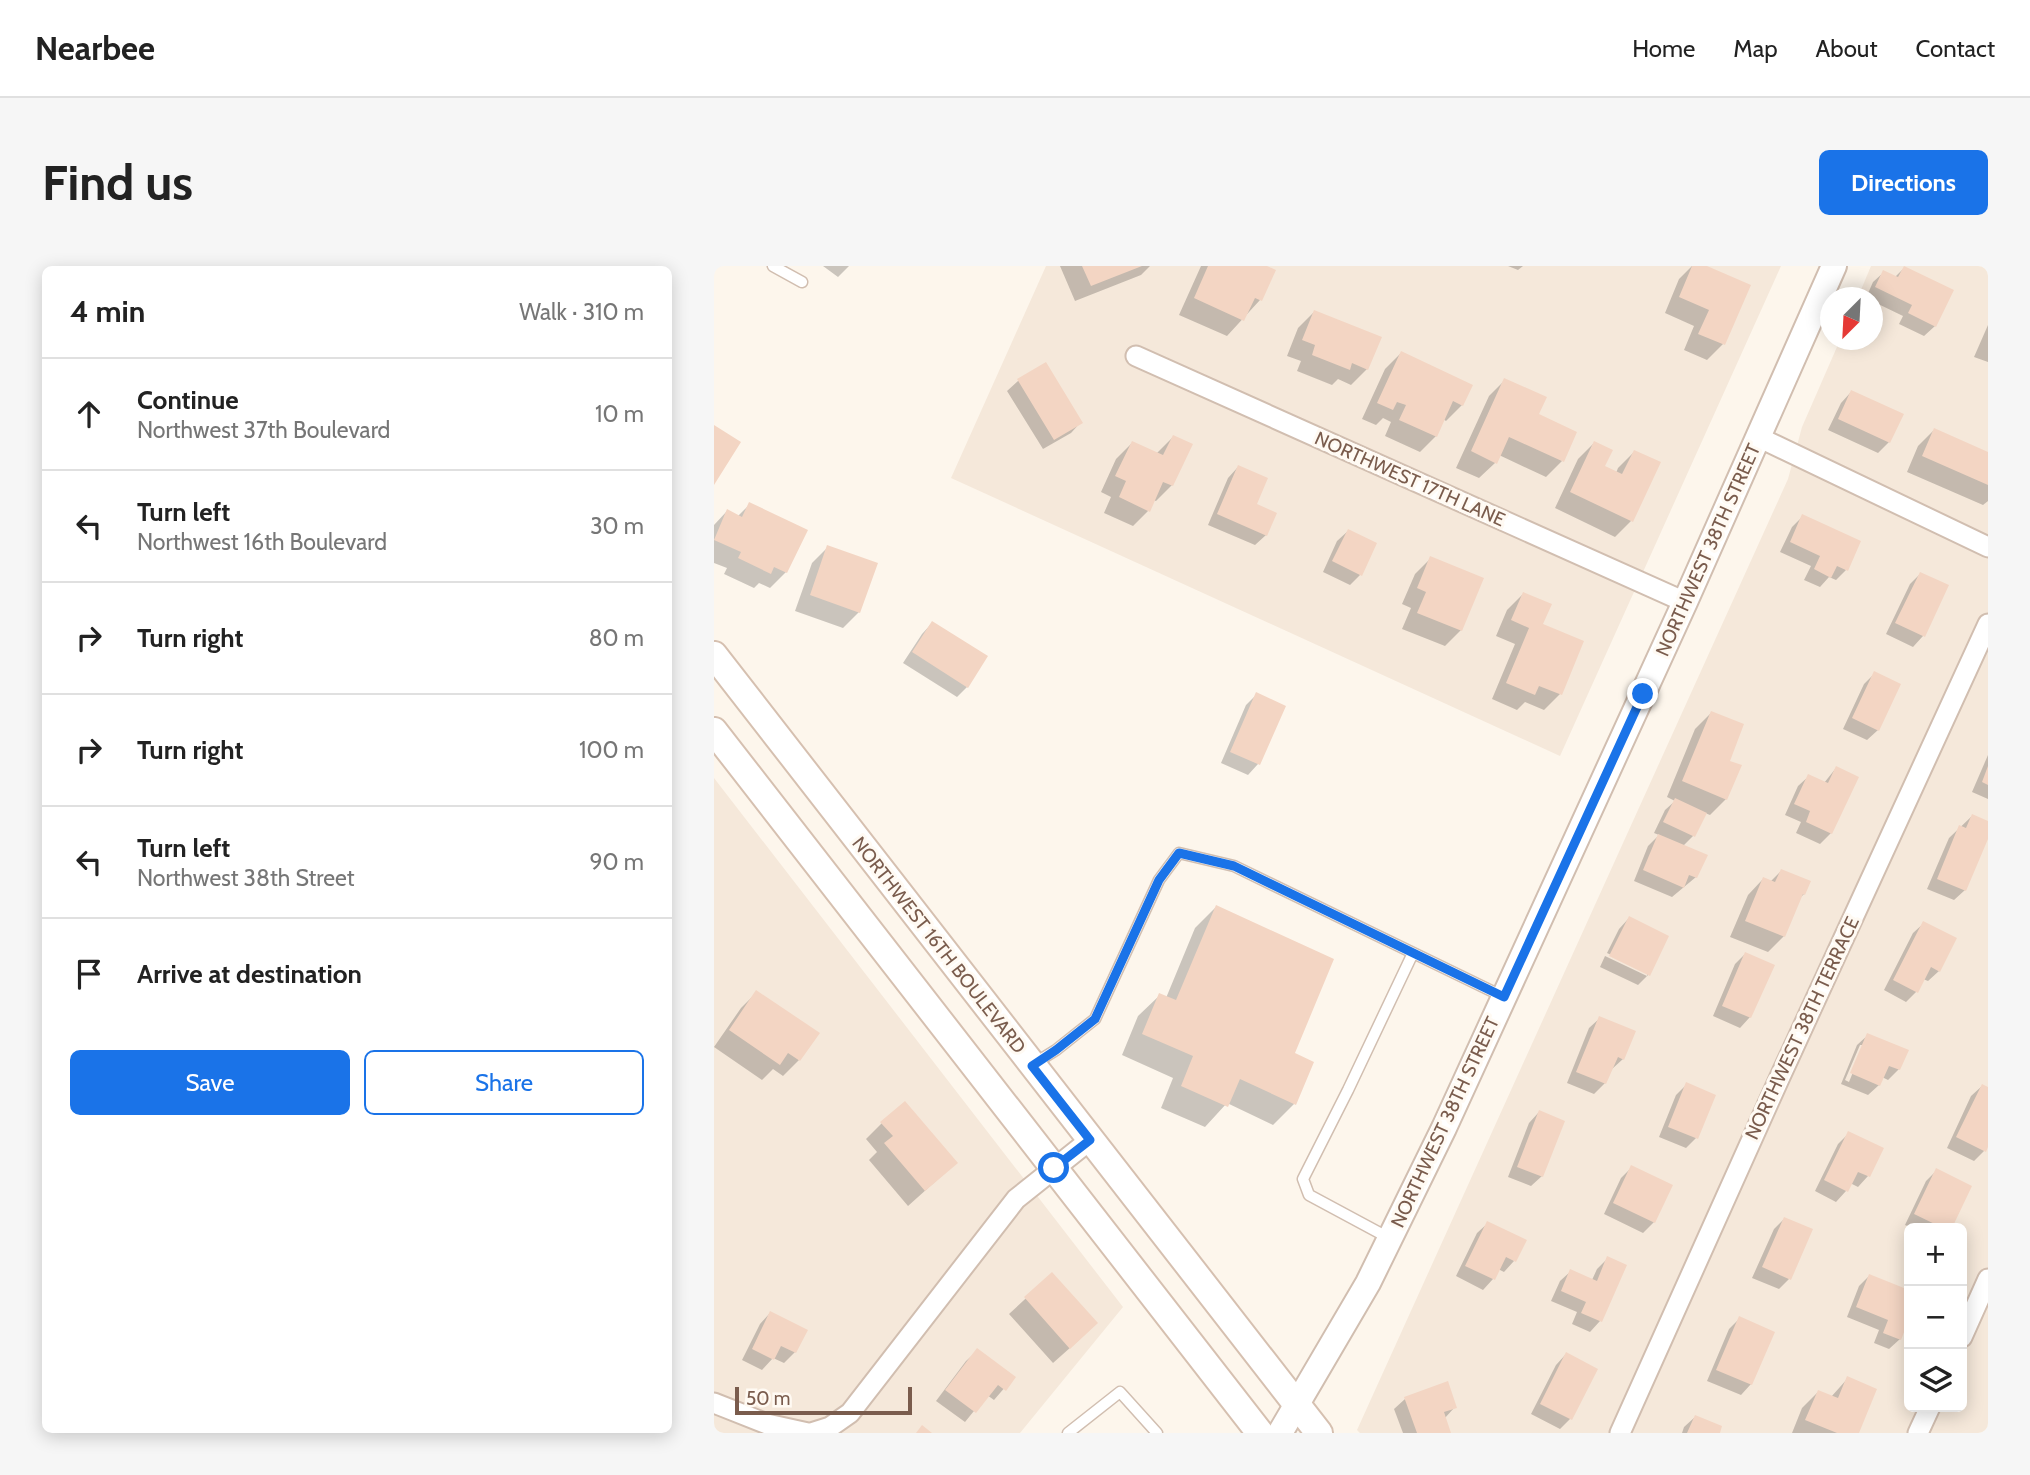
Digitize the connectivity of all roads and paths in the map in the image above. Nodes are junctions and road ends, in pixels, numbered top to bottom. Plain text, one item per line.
1 (773, 266) edge
2 (1834, 266) edge
3 (802, 282) dead end
4 (1136, 356) dead end
5 (1758, 437) junction
6 (1988, 547) edge
7 (1685, 602) junction
8 (1988, 624) edge
9 (714, 655) edge
10 (714, 731) edge
11 (1413, 953) junction
12 (1504, 997) junction
13 (1032, 1066) junction
14 (1090, 1140) junction
15 (1054, 1168) junction
16 (1390, 1239) junction
17 (1988, 1279) edge
18 (1967, 1326) edge
19 (714, 1403) edge
20 (1296, 1406) junction
21 (1928, 1412) edge
22 (809, 1433) edge
23 (1068, 1433) edge
24 (1157, 1433) edge
25 (1260, 1433) edge
26 (1280, 1433) edge
27 (1319, 1433) edge
28 (1620, 1433) edge
29 (1918, 1433) edge

1 - 3 lane
2 - 5 street, NORTHWEST 38TH STREET
4 - 7 street, NORTHWEST 17TH LANE
5 - 6 street
5 - 7 street, NORTHWEST 38TH STREET
7 - 12 street, NORTHWEST 38TH STREET
8 - 28 street, NORTHWEST 38TH TERRACE
9 - 13 main road, NORTHWEST 16TH BOULEVARD
10 - 15 main road
11 - 12 lane
11 - 13 lane
11 - 16 lane
12 - 16 street, NORTHWEST 38TH STREET
13 - 14 main road, NORTHWEST 16TH BOULEVARD
14 - 15 street
14 - 20 main road, NORTHWEST 16TH BOULEVARD
15 - 22 street
15 - 25 main road
16 - 20 street, NORTHWEST 38TH STREET
17 - 18 street
19 - 22 street
20 - 26 street, NORTHWEST 38TH STREET
20 - 27 main road, NORTHWEST 16TH BOULEVARD
21 - 29 street
23 - 24 lane

